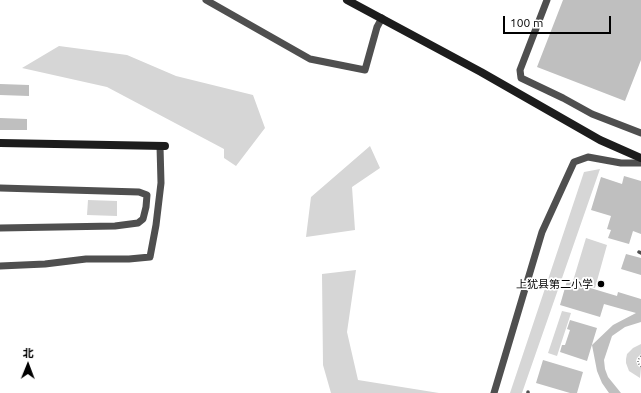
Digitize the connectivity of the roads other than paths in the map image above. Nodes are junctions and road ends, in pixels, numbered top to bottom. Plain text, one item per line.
1 (206, 0) edge
2 (347, 0) edge
3 (547, 0) edge
4 (382, 18) junction
5 (641, 133) edge
6 (0, 143) edge
7 (163, 146) joint
8 (641, 158) edge
9 (641, 163) edge
10 (0, 188) edge
11 (0, 228) edge
12 (0, 266) edge
13 (494, 393) edge

1 - 4 street
2 - 4 street
3 - 5 street
4 - 8 street
6 - 7 street
7 - 12 street
9 - 13 street
10 - 11 street

